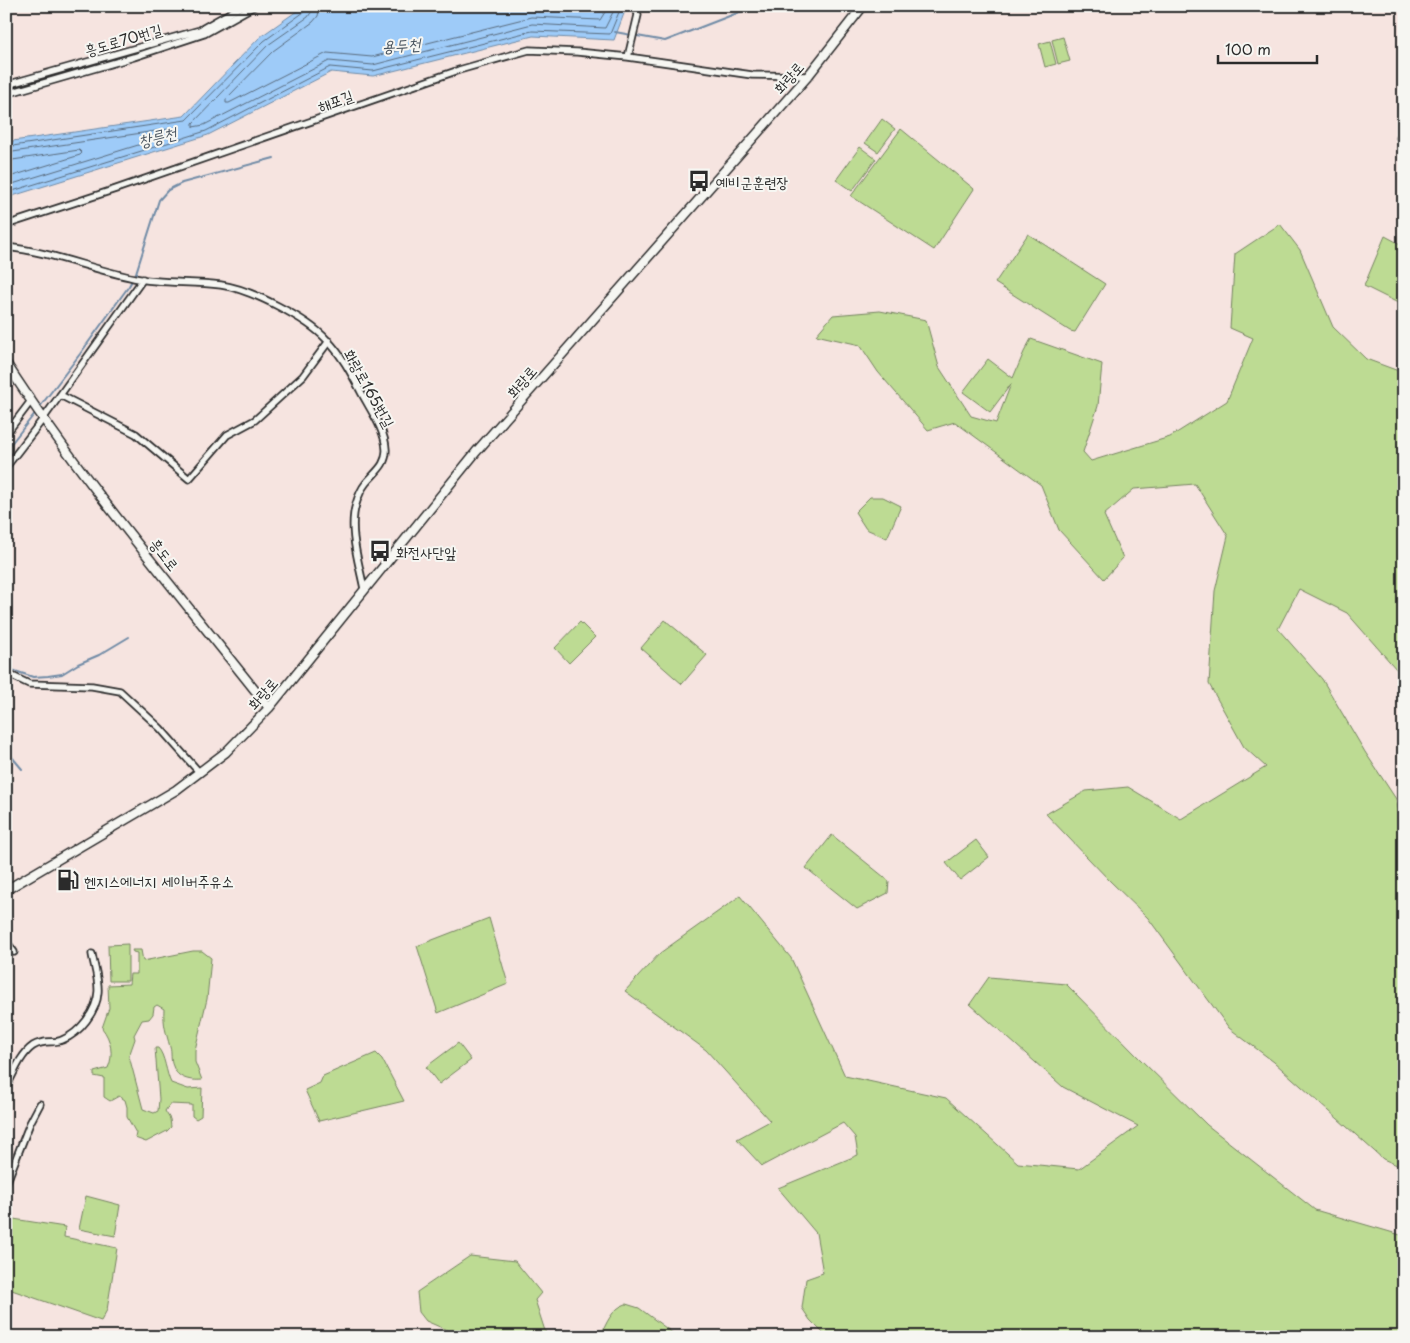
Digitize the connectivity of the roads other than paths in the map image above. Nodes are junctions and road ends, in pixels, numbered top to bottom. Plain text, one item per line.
1 (242, 6) edge
2 (254, 6) edge
3 (636, 6) edge
4 (863, 6) edge
5 (628, 57) junction
6 (808, 76) junction
7 (6, 85) edge
8 (6, 94) edge
9 (6, 225) edge
10 (6, 247) edge
11 (140, 279) junction
12 (328, 341) junction
13 (6, 363) edge
14 (60, 395) junction
15 (32, 402) junction
16 (42, 418) junction
17 (6, 434) edge
18 (6, 467) edge
19 (364, 589) junction
20 (6, 673) edge
21 (269, 708) junction
22 (199, 772) junction
23 (6, 890) edge
24 (6, 941) edge
25 (14, 952) dead end
26 (92, 954) dead end
27 (6, 1088) edge
28 (40, 1104) dead end
29 (6, 1184) edge

1 - 7 street, 흥도로70번길
2 - 8 street
3 - 5 street
4 - 6 main road, 화랑로
5 - 6 street, 해포길
5 - 9 street, 해포길
6 - 19 main road, 화랑로
10 - 11 street, 화랑로165번길
11 - 12 street, 화랑로165번길
11 - 14 street
12 - 14 street, 화랑로165번길
12 - 19 street, 화랑로165번길
13 - 15 main road
14 - 16 street
15 - 16 main road, 흥도로
15 - 17 street
16 - 18 street
16 - 21 main road, 흥도로
19 - 21 main road, 화랑로
20 - 22 street
21 - 22 main road, 화랑로
22 - 23 main road, 화랑로
24 - 25 street
26 - 27 street
28 - 29 street

